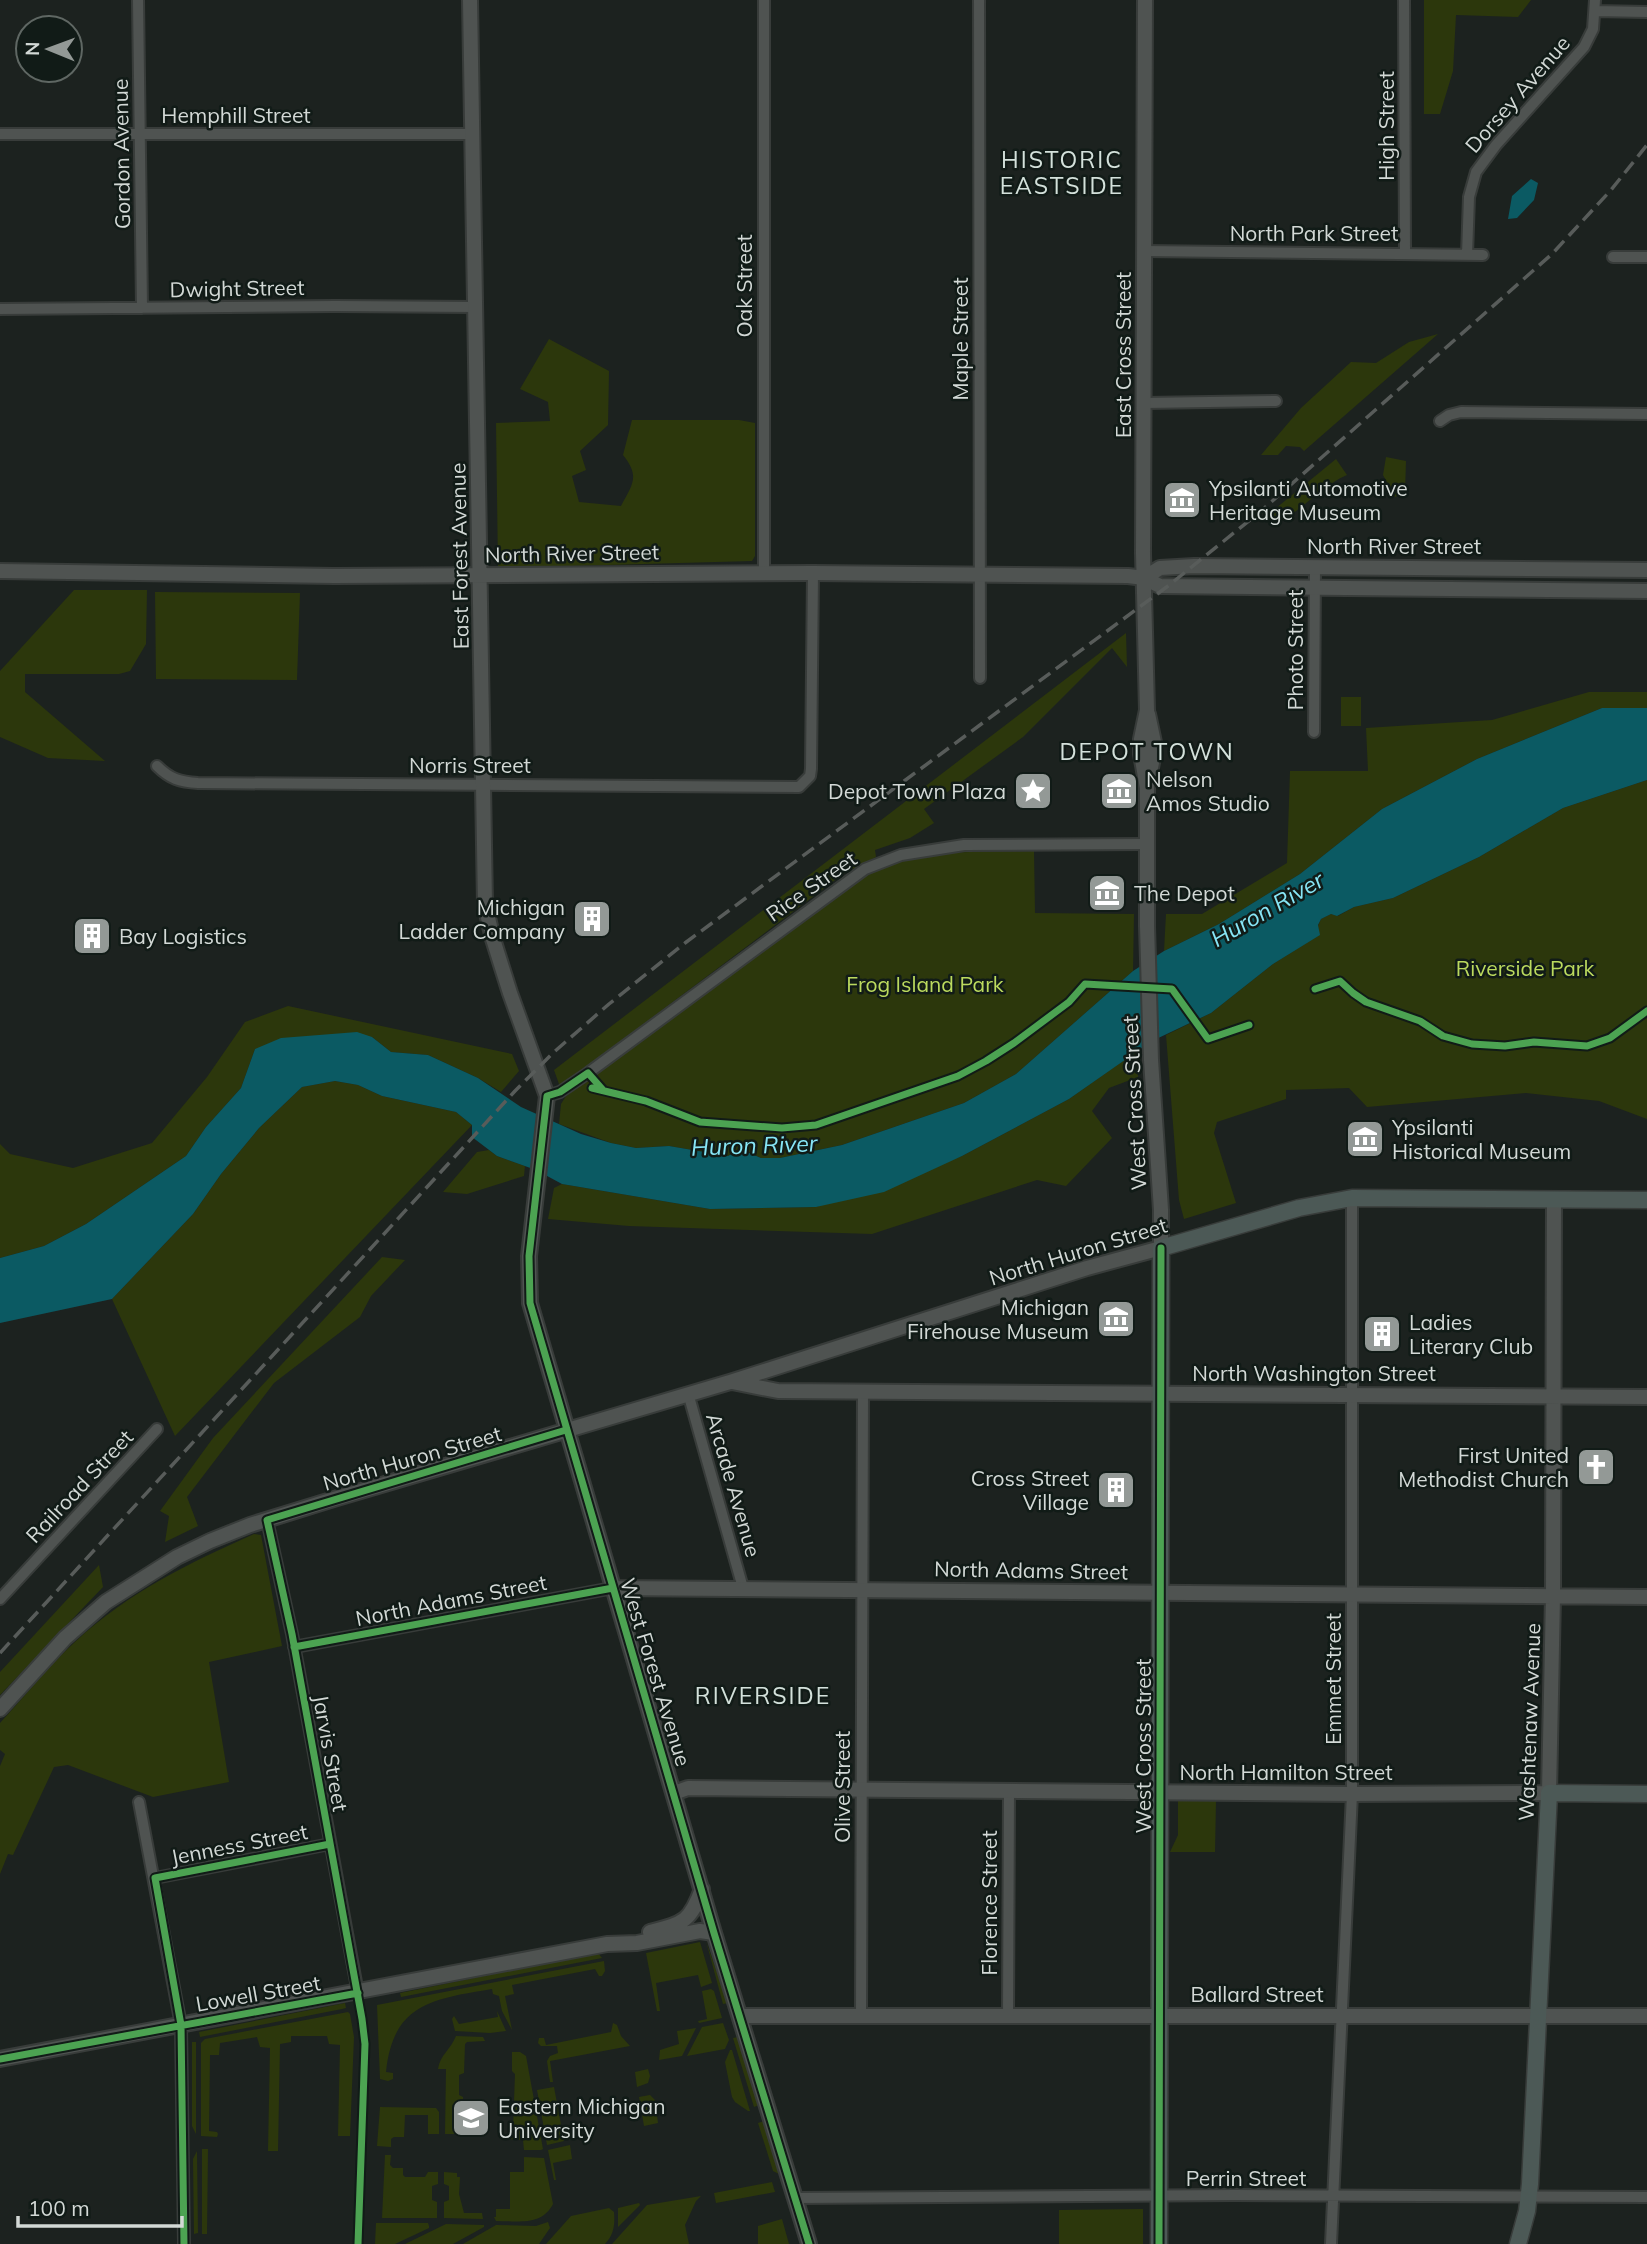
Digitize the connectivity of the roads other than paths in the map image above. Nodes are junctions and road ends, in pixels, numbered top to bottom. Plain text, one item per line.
1 (138, 0) edge
2 (470, 0) edge
3 (764, 0) edge
4 (979, 0) edge
5 (1145, 0) edge
6 (1404, 0) edge
7 (1595, 6) edge
8 (1647, 12) edge
9 (139, 134) junction
10 (472, 134) junction
11 (0, 135) edge
12 (1144, 251) junction
13 (1405, 253) junction
14 (1467, 255) junction
15 (1483, 255) dead end
16 (1613, 257) dead end
17 (1647, 257) edge
18 (475, 307) junction
19 (142, 308) junction
20 (0, 309) edge
21 (1276, 401) dead end
22 (1145, 403) junction
23 (1647, 414) edge
24 (1440, 421) dead end
25 (1315, 567) junction
26 (1647, 570) edge
27 (0, 572) edge
28 (764, 573) junction
29 (813, 573) junction
30 (979, 573) junction
31 (481, 575) junction
32 (1144, 578) junction
33 (1315, 588) junction
34 (1647, 591) edge
35 (980, 678) dead end
36 (1314, 732) dead end
37 (158, 766) dead end
38 (484, 785) junction
39 (1146, 844) junction
40 (1147, 926) joint
41 (546, 1099) junction
42 (1352, 1198) junction
43 (1554, 1199) junction
44 (1647, 1200) edge
45 (1161, 1248) junction
46 (730, 1382) junction
47 (863, 1391) junction
48 (688, 1393) junction
49 (1162, 1393) junction
50 (1353, 1395) junction
51 (1553, 1396) junction
52 (1647, 1397) edge
53 (157, 1429) dead end
54 (566, 1430) junction
55 (267, 1520) junction
56 (613, 1588) junction
57 (743, 1588) junction
58 (862, 1589) junction
59 (1161, 1592) junction
60 (1352, 1594) junction
61 (1553, 1596) junction
62 (1647, 1597) edge
63 (0, 1599) edge
64 (294, 1647) junction
65 (0, 1709) edge
66 (861, 1790) junction
67 (1009, 1791) junction
68 (1159, 1792) junction
69 (674, 1793) junction
70 (1549, 1793) junction
71 (1352, 1794) junction
72 (1647, 1794) edge
73 (139, 1802) dead end
74 (330, 1844) junction
75 (155, 1878) junction
76 (702, 1889) junction
77 (714, 1933) junction
78 (616, 1943) junction
79 (358, 1993) junction
80 (861, 2015) junction
81 (1008, 2015) junction
82 (1160, 2015) junction
83 (1343, 2015) junction
84 (1538, 2015) junction
85 (1647, 2016) edge
86 (742, 2017) junction
87 (181, 2025) junction
88 (0, 2059) edge
89 (1159, 2196) junction
90 (1334, 2196) junction
91 (1529, 2197) junction
92 (1647, 2197) edge
93 (795, 2198) junction
94 (184, 2244) edge
95 (809, 2244) edge
96 (1159, 2244) edge
97 (1331, 2244) edge
98 (1518, 2244) edge

1 - 9 street, Gordon Avenue
2 - 10 street, East Forest Avenue
3 - 28 street, Oak Street
4 - 30 street, Maple Street
5 - 12 street, East Cross Street
6 - 13 street, High Street
7 - 8 street
7 - 14 street, Dorsey Avenue
9 - 10 street, Hemphill Street
9 - 11 street, Hemphill Street
9 - 19 street, Gordon Avenue
10 - 18 street, East Forest Avenue
12 - 13 street, North Park Street
12 - 22 street, East Cross Street
13 - 14 street, North Park Street
14 - 15 street, North Park Street
16 - 17 street
18 - 19 street, Dwight Street
18 - 31 street, East Forest Avenue
19 - 20 street, Dwight Street
21 - 22 street
22 - 32 street, East Cross Street
23 - 24 street
25 - 26 street, North River Street
25 - 32 street, North River Street
25 - 33 street, Photo Street
27 - 31 street, North River Street
28 - 29 street, North River Street
28 - 31 street, North River Street
29 - 30 street, North River Street
29 - 38 street, Norris Street
30 - 32 street, North River Street
30 - 35 street, Maple Street
31 - 38 street, East Forest Avenue
32 - 33 street, North River Street
32 - 39 street, East Cross Street
33 - 34 street, North River Street
33 - 36 street, Photo Street
37 - 38 street, Norris Street
38 - 41 street, East Forest Avenue
39 - 40 street, East Cross Street
39 - 41 street, Rice Street
40 - 45 street, West Cross Street
41 - 54 street, West Forest Avenue
42 - 43 main road, North Huron Street
42 - 45 main road, North Huron Street
42 - 50 street, Emmet Street
43 - 44 main road, North Huron Street
43 - 51 street, Washtenaw Avenue
45 - 46 street, North Huron Street
45 - 49 main road, West Cross Street
46 - 47 street, North Washington Street
46 - 48 street, North Huron Street
47 - 49 street, North Washington Street
47 - 58 street, Olive Street
48 - 54 street, North Huron Street
48 - 57 street, Arcade Avenue
49 - 50 street, North Washington Street
49 - 59 main road, West Cross Street
50 - 51 street, North Washington Street
50 - 60 street, Emmet Street
51 - 52 street, North Washington Street
51 - 61 street, Washtenaw Avenue
53 - 63 street, Railroad Street
54 - 55 street, North Huron Street
54 - 56 street, West Forest Avenue
55 - 64 street, Jarvis Street
55 - 65 street, North Huron Street
56 - 57 street, North Adams Street
56 - 64 street, North Adams Street
56 - 69 street, West Forest Avenue
57 - 58 street, North Adams Street
58 - 59 street, North Adams Street
58 - 66 street, Olive Street
59 - 60 street, North Adams Street
59 - 68 main road, West Cross Street
60 - 61 street, North Adams Street
60 - 71 street, Emmet Street
61 - 62 street, North Adams Street
61 - 70 street, Washtenaw Avenue
64 - 74 street, Jarvis Street
66 - 67 street, North Hamilton Street
66 - 69 street, North Hamilton Street
66 - 80 street, Olive Street
67 - 68 street, North Hamilton Street
67 - 81 street, Florence Street
68 - 71 street, North Hamilton Street
68 - 82 main road, West Cross Street
69 - 76 street, West Forest Avenue
70 - 71 street, North Hamilton Street
70 - 72 main road, North Hamilton Street
70 - 84 main road, Washtenaw Avenue
71 - 83 street, Emmet Street
73 - 75 street
74 - 75 street, Jenness Street
74 - 79 street, Jarvis Street
75 - 87 street
76 - 77 street, West Forest Avenue
76 - 78 street, Lowell Street
77 - 78 street, Lowell Street
77 - 86 street, West Forest Avenue
78 - 79 street, Lowell Street
79 - 87 street, Lowell Street
80 - 81 street, Ballard Street
80 - 86 street, Ballard Street
81 - 82 street, Ballard Street
82 - 83 street, Ballard Street
82 - 89 main road, West Cross Street
83 - 84 street, Ballard Street
83 - 90 street, Emmet Street
84 - 85 street, Ballard Street
84 - 91 main road, Washtenaw Avenue
86 - 93 street, West Forest Avenue
87 - 88 street, Lowell Street
87 - 94 street
89 - 90 street, Perrin Street
89 - 93 street, Perrin Street
89 - 96 main road, West Cross Street
90 - 91 street, Perrin Street
90 - 97 street, Emmet Street
91 - 92 street, Perrin Street
91 - 98 main road, Washtenaw Avenue
93 - 95 street, West Forest Avenue

